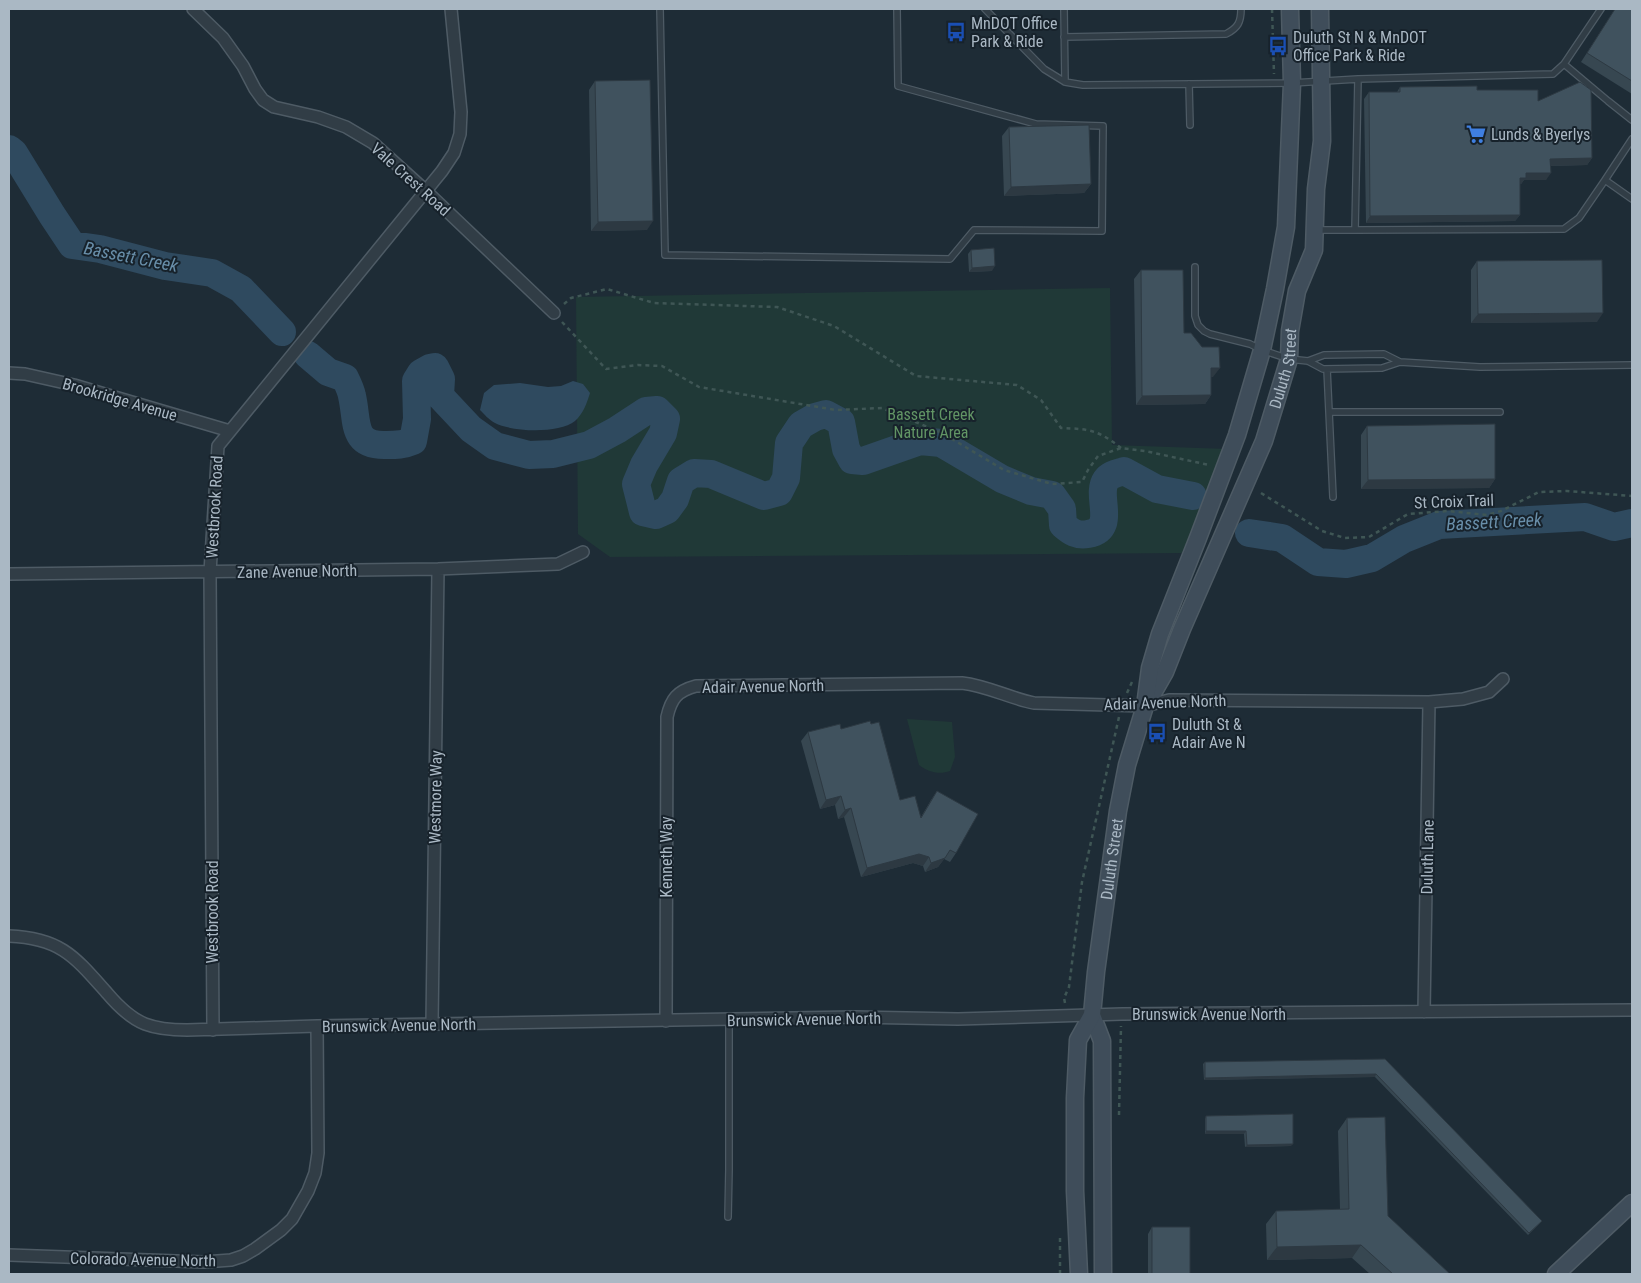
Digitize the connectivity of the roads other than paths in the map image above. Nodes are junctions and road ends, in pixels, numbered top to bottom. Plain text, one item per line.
1 (193, 9) edge
2 (451, 9) edge
3 (660, 9) edge
4 (897, 9) edge
5 (985, 9) edge
6 (1064, 9) edge
7 (1241, 9) edge
8 (1290, 9) edge
9 (1320, 9) edge
10 (1601, 9) edge
11 (1064, 37) junction
12 (1564, 64) junction
13 (1358, 80) junction
14 (1321, 81) junction
15 (1065, 82) junction
16 (1292, 83) junction
17 (1189, 84) junction
18 (1632, 120) edge
19 (1190, 125) dead end
20 (1632, 139) edge
21 (1605, 180) junction
22 (426, 191) junction
23 (1632, 199) edge
24 (1314, 230) junction
25 (1355, 230) junction
26 (1195, 267) dead end
27 (554, 313) road end
28 (1262, 350) junction
29 (1288, 358) junction
30 (1308, 361) junction
31 (1400, 362) junction
32 (1632, 365) edge
33 (1327, 369) junction
34 (9, 373) edge
35 (1329, 412) junction
36 (1500, 412) dead end
37 (230, 431) junction
38 (1332, 497) dead end
39 (583, 552) dead end
40 (438, 569) junction
41 (210, 572) junction
42 (9, 574) edge
43 (1503, 679) dead end
44 (677, 695) joint
45 (1429, 702) junction
46 (1145, 706) junction
47 (9, 936) edge
48 (1632, 1010) edge
49 (1424, 1012) junction
50 (1092, 1015) junction
51 (729, 1020) junction
52 (666, 1021) junction
53 (432, 1024) junction
54 (317, 1026) junction
55 (212, 1030) junction
56 (1632, 1203) edge
57 (728, 1217) dead end
58 (9, 1256) edge
59 (1079, 1274) edge
60 (1103, 1274) edge
61 (1556, 1274) edge

1 - 22 street, Vale Crest Road
2 - 22 street, Westbrook Road
3 - 4 lane
5 - 15 lane
6 - 11 lane
7 - 11 lane
8 - 16 street, Duluth Street
9 - 14 street, Duluth Street
10 - 12 lane
11 - 15 lane
12 - 13 lane
12 - 18 lane
13 - 14 lane
13 - 25 lane
14 - 16 lane
14 - 24 street, Duluth Street
15 - 17 lane
16 - 17 lane
16 - 28 street, Duluth Street
17 - 19 lane
20 - 21 lane
21 - 23 lane
21 - 25 lane
22 - 27 street, Vale Crest Road
22 - 37 street, Westbrook Road
24 - 25 lane
24 - 29 street, Duluth Street
26 - 28 lane
28 - 29 lane
28 - 46 street, Duluth Street
29 - 30 lane
29 - 46 street, Duluth Street
30 - 31 lane
30 - 33 lane
31 - 32 lane
31 - 33 lane
33 - 35 lane
34 - 37 street, Brookridge Avenue
35 - 36 lane
35 - 38 lane
37 - 41 street, Westbrook Road
39 - 40 street, Zane Avenue North
40 - 41 street, Zane Avenue North
40 - 53 street, Westmore Way
41 - 42 street, Zane Avenue North
41 - 55 street, Westbrook Road
43 - 45 street, Adair Avenue North
44 - 46 street, Adair Avenue North
44 - 52 street, Kenneth Way
45 - 46 street, Adair Avenue North
45 - 49 street, Duluth Lane
46 - 50 street, Duluth Street
47 - 55 street, Brunswick Avenue North
48 - 49 street, Brunswick Avenue North
49 - 50 street, Brunswick Avenue North
50 - 51 street, Brunswick Avenue North
50 - 59 street, Duluth Street
50 - 60 street, Duluth Street
51 - 52 street, Brunswick Avenue North
51 - 57 lane
52 - 53 street, Brunswick Avenue North
53 - 54 street, Brunswick Avenue North
54 - 55 street, Brunswick Avenue North
54 - 58 street, Colorado Avenue North
56 - 61 street

